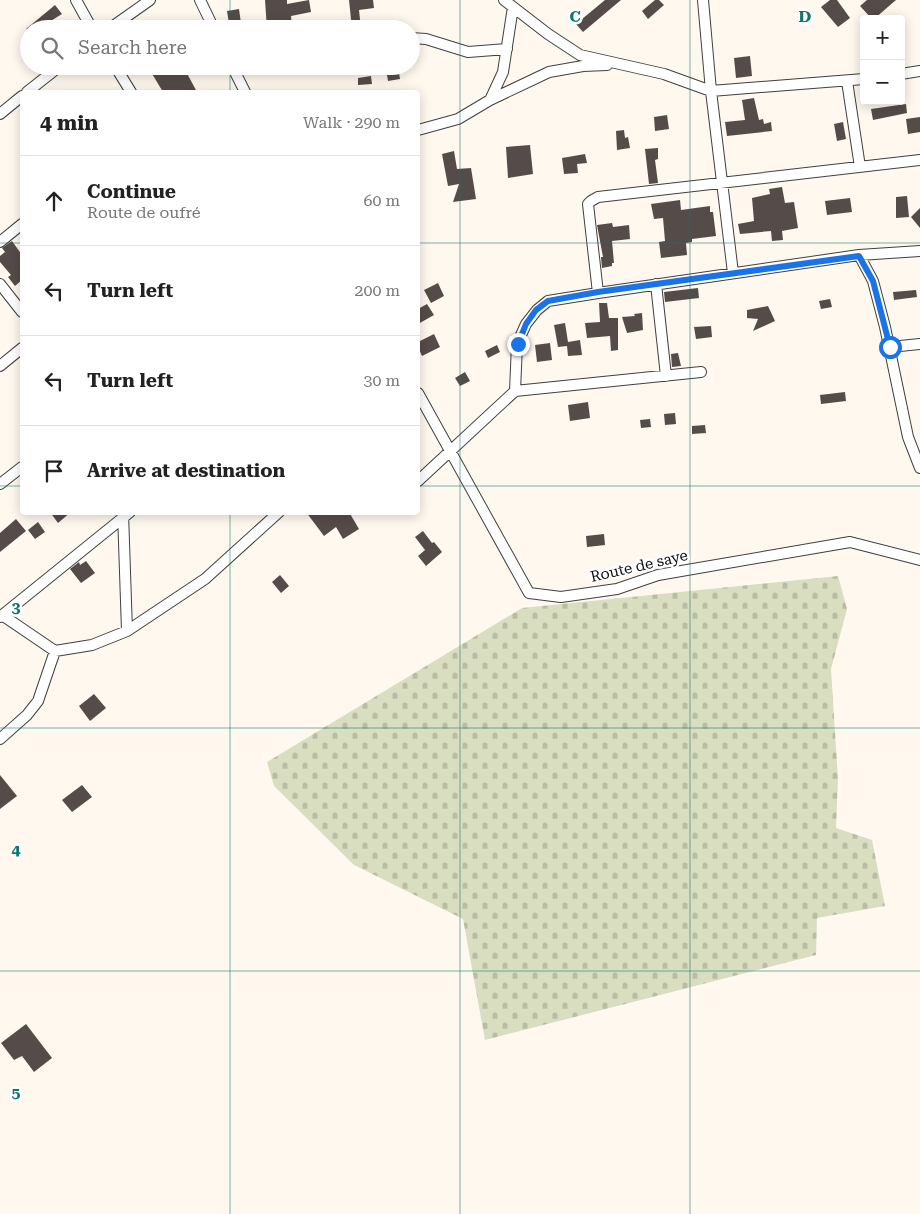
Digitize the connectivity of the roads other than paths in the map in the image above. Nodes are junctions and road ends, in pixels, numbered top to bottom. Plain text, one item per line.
1 (76, 0) edge
2 (150, 0) edge
3 (200, 0) edge
4 (504, 0) edge
5 (703, 0) edge
6 (513, 7) junction
7 (87, 20) edge
8 (122, 20) edge
9 (210, 20) edge
10 (420, 39) edge
11 (507, 49) junction
12 (616, 64) junction
13 (920, 71) edge
14 (905, 73) edge
15 (49, 75) edge
16 (121, 75) edge
17 (236, 75) edge
18 (860, 79) edge
19 (847, 81) junction
20 (30, 90) edge
21 (130, 90) edge
22 (244, 90) edge
23 (711, 91) junction
24 (20, 98) edge
25 (490, 100) junction
26 (0, 114) edge
27 (420, 129) edge
28 (920, 160) edge
29 (860, 167) junction
30 (722, 184) junction
31 (20, 226) edge
32 (0, 242) edge
33 (920, 250) edge
34 (859, 256) junction
35 (732, 273) junction
36 (0, 284) edge
37 (656, 284) junction
38 (598, 292) junction
39 (20, 309) edge
40 (920, 344) edge
41 (890, 347) junction
42 (20, 350) edge
43 (0, 366) edge
44 (701, 372) dead end
45 (666, 376) junction
46 (515, 391) junction
47 (420, 397) edge
48 (450, 451) junction
49 (920, 468) edge
50 (20, 469) edge
51 (420, 479) edge
52 (0, 484) edge
53 (125, 515) edge
54 (126, 515) edge
55 (276, 515) edge
56 (920, 560) edge
57 (1, 616) edge
58 (127, 630) junction
59 (55, 651) junction
60 (0, 739) edge

1 - 7 street
2 - 8 street
3 - 9 street
4 - 6 street
5 - 23 street
6 - 11 street
6 - 12 street
10 - 11 street
11 - 25 street
12 - 23 street
12 - 25 street
13 - 14 street
15 - 20 street
16 - 21 street
17 - 22 street
18 - 19 street
19 - 23 street
19 - 29 street
23 - 30 street
24 - 26 street
25 - 27 street
28 - 29 street
29 - 30 street
30 - 35 street
30 - 38 street
31 - 32 street
33 - 34 street
34 - 35 street
34 - 41 street
35 - 37 street
36 - 39 street
37 - 38 street
37 - 45 street
38 - 46 street
40 - 41 street
41 - 49 street
42 - 43 street
44 - 45 street
45 - 46 street
46 - 48 street
47 - 48 street, Route de saye
48 - 51 street
48 - 56 street, Route de saye
50 - 52 street
53 - 57 street
54 - 58 street
55 - 58 street
57 - 59 street
58 - 59 street
59 - 60 street

